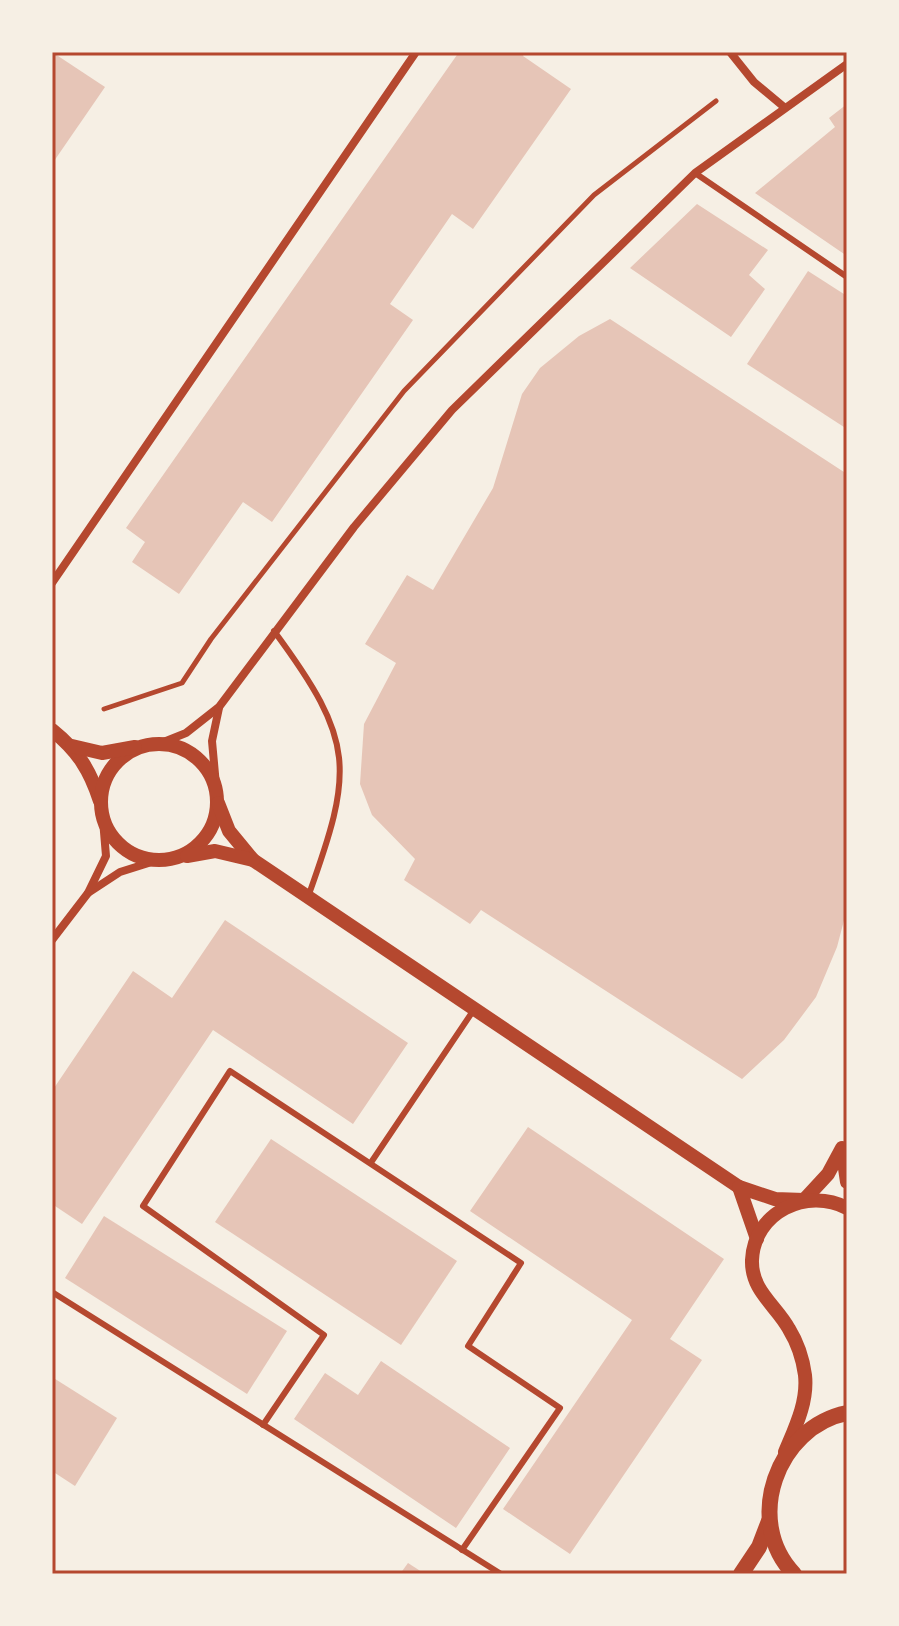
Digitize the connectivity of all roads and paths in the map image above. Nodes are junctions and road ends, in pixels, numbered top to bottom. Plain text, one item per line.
1 (416, 52) edge
2 (730, 52) edge
3 (847, 64) edge
4 (716, 101) dead end
5 (784, 107) junction
6 (695, 173) junction
7 (847, 277) edge
8 (52, 583) edge
9 (274, 631) junction
10 (219, 707) junction
11 (104, 709) dead end
12 (52, 730) edge
13 (161, 743) junction
14 (142, 745) junction
15 (72, 746) junction
16 (216, 785) junction
17 (101, 801) junction
18 (218, 803) junction
19 (103, 820) junction
20 (176, 857) junction
21 (158, 860) junction
22 (253, 860) junction
23 (88, 893) junction
24 (308, 897) junction
25 (52, 940) edge
26 (473, 1011) junction
27 (847, 1132) edge
28 (842, 1148) junction
29 (372, 1161) junction
30 (847, 1182) edge
31 (739, 1187) junction
32 (804, 1200) junction
33 (847, 1208) edge
34 (757, 1239) junction
35 (52, 1292) edge
36 (847, 1413) edge
37 (263, 1425) junction
38 (783, 1459) junction
39 (770, 1519) junction
40 (462, 1550) junction
41 (501, 1574) edge
42 (741, 1574) edge
43 (794, 1574) edge

1 - 8 street
2 - 5 street
3 - 5 street
4 - 11 path
5 - 6 street
6 - 7 lane
6 - 9 street
9 - 10 street
9 - 24 lane
10 - 13 street
10 - 16 street
12 - 15 street
13 - 14 street
13 - 16 street
14 - 15 street
14 - 17 street
15 - 17 street
16 - 18 street
17 - 19 street
18 - 20 street
18 - 22 street
19 - 21 street
19 - 23 street
20 - 21 street
20 - 22 street
21 - 23 street
22 - 24 street
23 - 25 street
24 - 26 street
26 - 29 lane
26 - 31 street
27 - 28 street
28 - 30 street
28 - 32 street
29 - 37 lane
29 - 40 lane
31 - 32 street
31 - 34 street
32 - 33 street
32 - 34 street
34 - 38 street
35 - 37 lane
36 - 38 main road
37 - 40 lane
38 - 39 main road
39 - 42 main road
39 - 43 main road
40 - 41 lane

